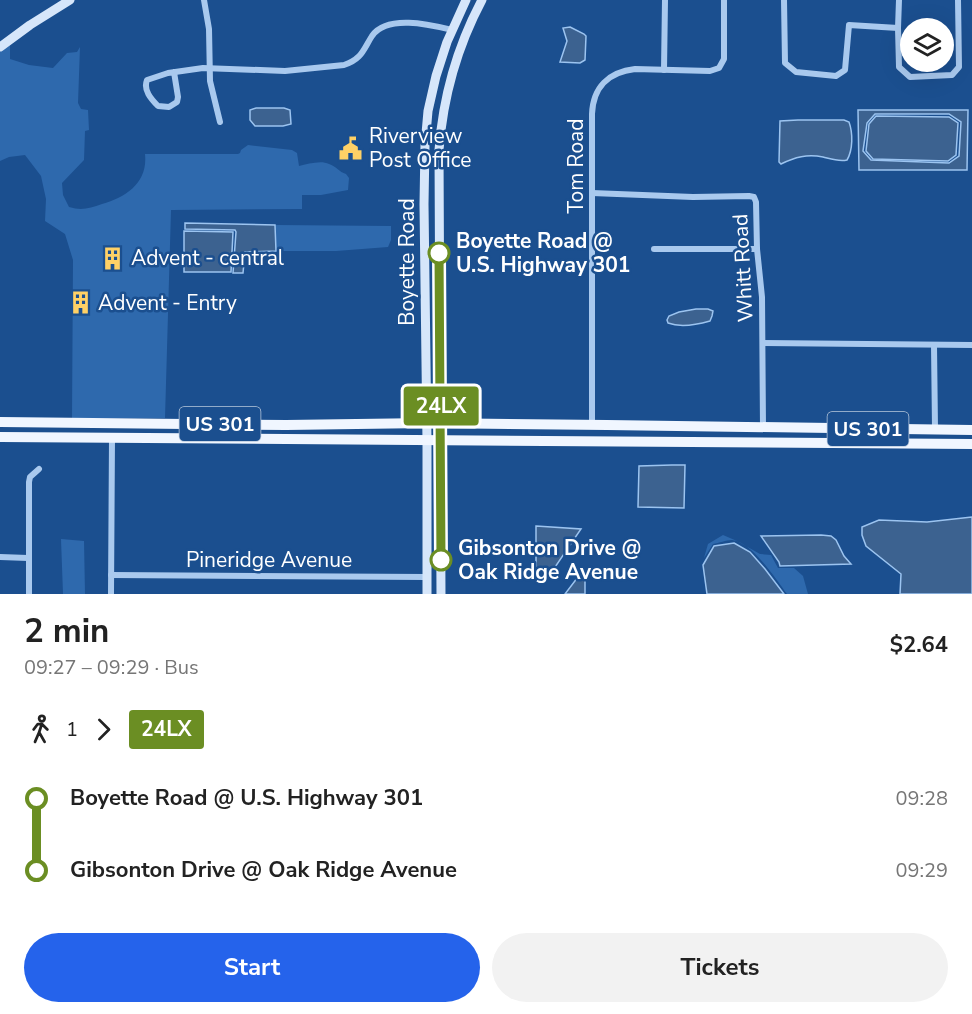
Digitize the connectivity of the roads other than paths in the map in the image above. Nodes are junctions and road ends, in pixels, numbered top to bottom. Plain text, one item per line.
1 (70, 0) edge
2 (204, 0) edge
3 (466, 0) edge
4 (482, 0) edge
5 (665, 0) edge
6 (724, 0) edge
7 (784, 0) edge
8 (899, 0) edge
9 (958, 0) edge
10 (898, 28) junction
11 (452, 30) junction
12 (0, 47) edge
13 (209, 67) junction
14 (664, 70) junction
15 (174, 72) junction
16 (220, 122) dead end
17 (592, 193) junction
18 (654, 249) dead end
19 (757, 249) junction
20 (763, 343) junction
21 (934, 345) junction
22 (972, 345) edge
23 (0, 422) edge
24 (112, 423) junction
25 (427, 423) junction
26 (441, 424) junction
27 (286, 425) junction
28 (592, 425) junction
29 (763, 428) junction
30 (933, 429) junction
31 (972, 430) edge
32 (0, 437) edge
33 (112, 438) junction
34 (972, 438) edge
35 (191, 439) junction
36 (427, 441) junction
37 (441, 441) junction
38 (620, 442) junction
39 (765, 443) junction
40 (927, 444) junction
41 (972, 444) edge
42 (39, 469) dead end
43 (0, 557) edge
44 (28, 558) junction
45 (111, 575) junction
46 (427, 577) junction
47 (28, 594) edge
48 (111, 594) edge
49 (427, 594) edge
50 (441, 594) edge

1 - 12 main road
2 - 13 street
3 - 11 main road, Boyette Road
4 - 26 main road, Boyette Road
5 - 14 street
6 - 14 street, Tom Road
7 - 10 street
8 - 10 street
9 - 10 street
11 - 13 street
11 - 25 main road, Boyette Road
13 - 15 street
13 - 16 street
14 - 17 street, Tom Road
15 - 15 street
17 - 19 street, Whitt Road
17 - 28 street, Tom Road
18 - 19 street
19 - 20 street, Whitt Road
20 - 21 street
20 - 29 street, Whitt Road
21 - 22 street
21 - 30 street
23 - 24 main road, US 301
24 - 27 main road, US 301
24 - 33 main road
25 - 26 main road, US 301
25 - 27 main road, US 301
25 - 36 main road, Boyette Road
26 - 28 main road, US 301
26 - 37 main road, Boyette Road
27 - 35 main road
28 - 29 main road, US 301
29 - 30 main road, US 301
29 - 38 main road
30 - 31 main road, US 301
30 - 39 main road
32 - 33 main road, US 301
33 - 35 main road, US 301
33 - 45 street
34 - 40 main road
35 - 36 main road, US 301
36 - 37 main road, US 301
36 - 46 main road, Boyette Road
37 - 38 main road, US 301
37 - 50 main road, Boyette Road
38 - 39 main road, US 301
39 - 40 main road, US 301
40 - 41 main road, US 301
42 - 44 street
43 - 44 street
44 - 47 street
45 - 46 street, Pineridge Avenue
45 - 48 street
46 - 49 main road, Boyette Road

